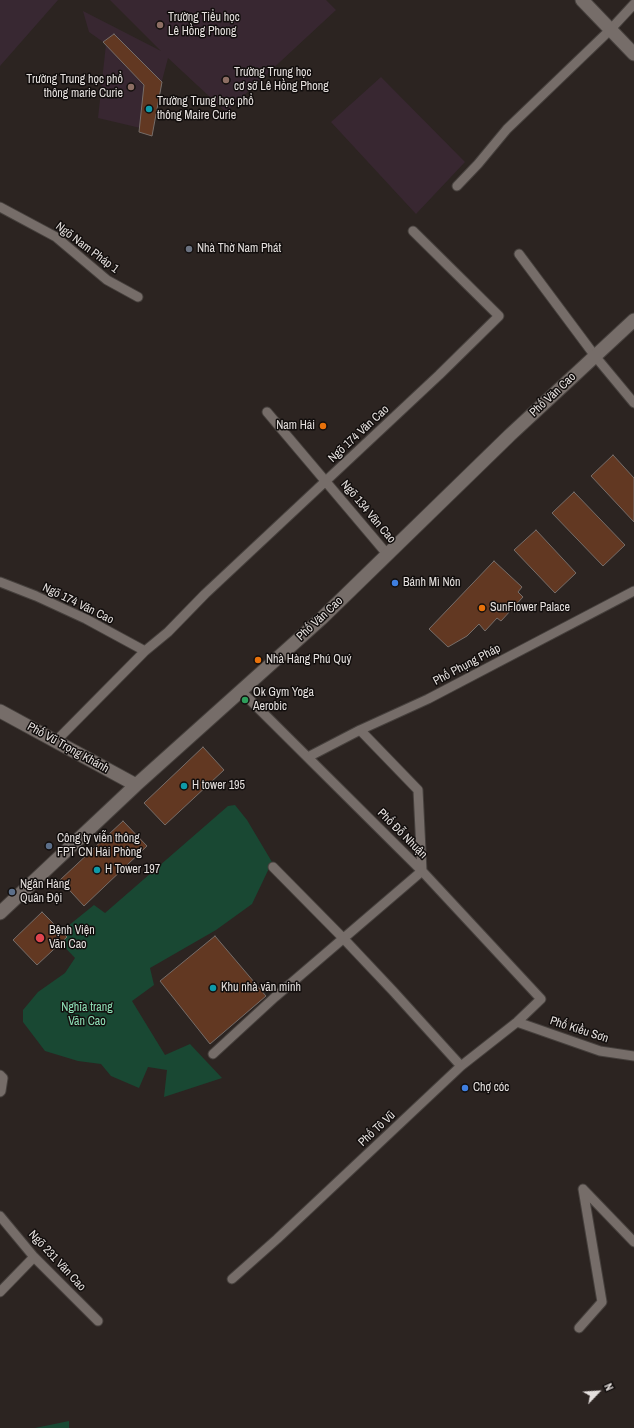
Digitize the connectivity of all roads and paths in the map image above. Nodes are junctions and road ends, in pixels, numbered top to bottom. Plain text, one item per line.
1 (582, 0) edge
2 (634, 4) edge
3 (610, 30) junction
4 (634, 54) edge
5 (457, 186) dead end
6 (0, 207) edge
7 (413, 231) dead end
8 (519, 254) dead end
9 (138, 296) dead end
10 (634, 320) edge
11 (595, 356) junction
12 (634, 403) edge
13 (267, 412) dead end
14 (326, 481) junction
15 (387, 554) junction
16 (0, 582) edge
17 (634, 591) edge
18 (145, 651) junction
19 (241, 691) junction
20 (0, 711) edge
21 (360, 730) junction
22 (56, 741) junction
23 (308, 757) junction
24 (136, 786) junction
25 (273, 867) dead end
26 (422, 871) junction
27 (0, 913) edge
28 (343, 938) junction
29 (541, 999) joint
30 (517, 1022) junction
31 (213, 1054) dead end
32 (634, 1056) edge
33 (461, 1066) junction
34 (0, 1075) edge
35 (0, 1092) edge
36 (0, 1216) edge
37 (634, 1242) edge
38 (34, 1257) junction
39 (232, 1279) dead end
40 (0, 1292) edge
41 (98, 1321) dead end
42 (579, 1328) dead end

1 - 3 street
2 - 3 street
3 - 4 street
3 - 5 street
6 - 9 street, Ngõ Nam Pháp 1
7 - 14 street, Ngõ 174 Văn Cao
8 - 11 street
10 - 11 street, Phố Văn Cao
11 - 12 street
11 - 15 street, Phố Văn Cao
13 - 14 street, Ngõ 134 Văn Cao
14 - 15 street, Ngõ 134 Văn Cao
14 - 18 street, Ngõ 174 Văn Cao
15 - 19 street, Phố Văn Cao
16 - 18 street, Ngõ 174 Văn Cao
17 - 21 street, Phố Phụng Pháp
18 - 22 street, Ngõ 174 Văn Cao
19 - 23 street, Phố Đỗ Nhuận
19 - 24 street, Phố Văn Cao
20 - 22 street, Phố Vũ Trọng Khánh
21 - 23 street, Phố Phụng Pháp
21 - 26 street
22 - 24 street, Phố Vũ Trọng Khánh
23 - 26 street, Phố Đỗ Nhuận
24 - 27 street, Phố Văn Cao
25 - 28 street
26 - 28 street
26 - 29 street, Phố Đỗ Nhuận
28 - 31 street
28 - 33 street
29 - 30 street, Phố Tô Vũ
30 - 32 street, Phố Kiều Sơn
30 - 33 street, Phố Tô Vũ
33 - 39 street, Phố Tô Vũ
34 - 35 street
36 - 38 street, Ngõ 231 Văn Cao
37 - 42 street
38 - 40 street
38 - 41 street, Ngõ 231 Văn Cao

